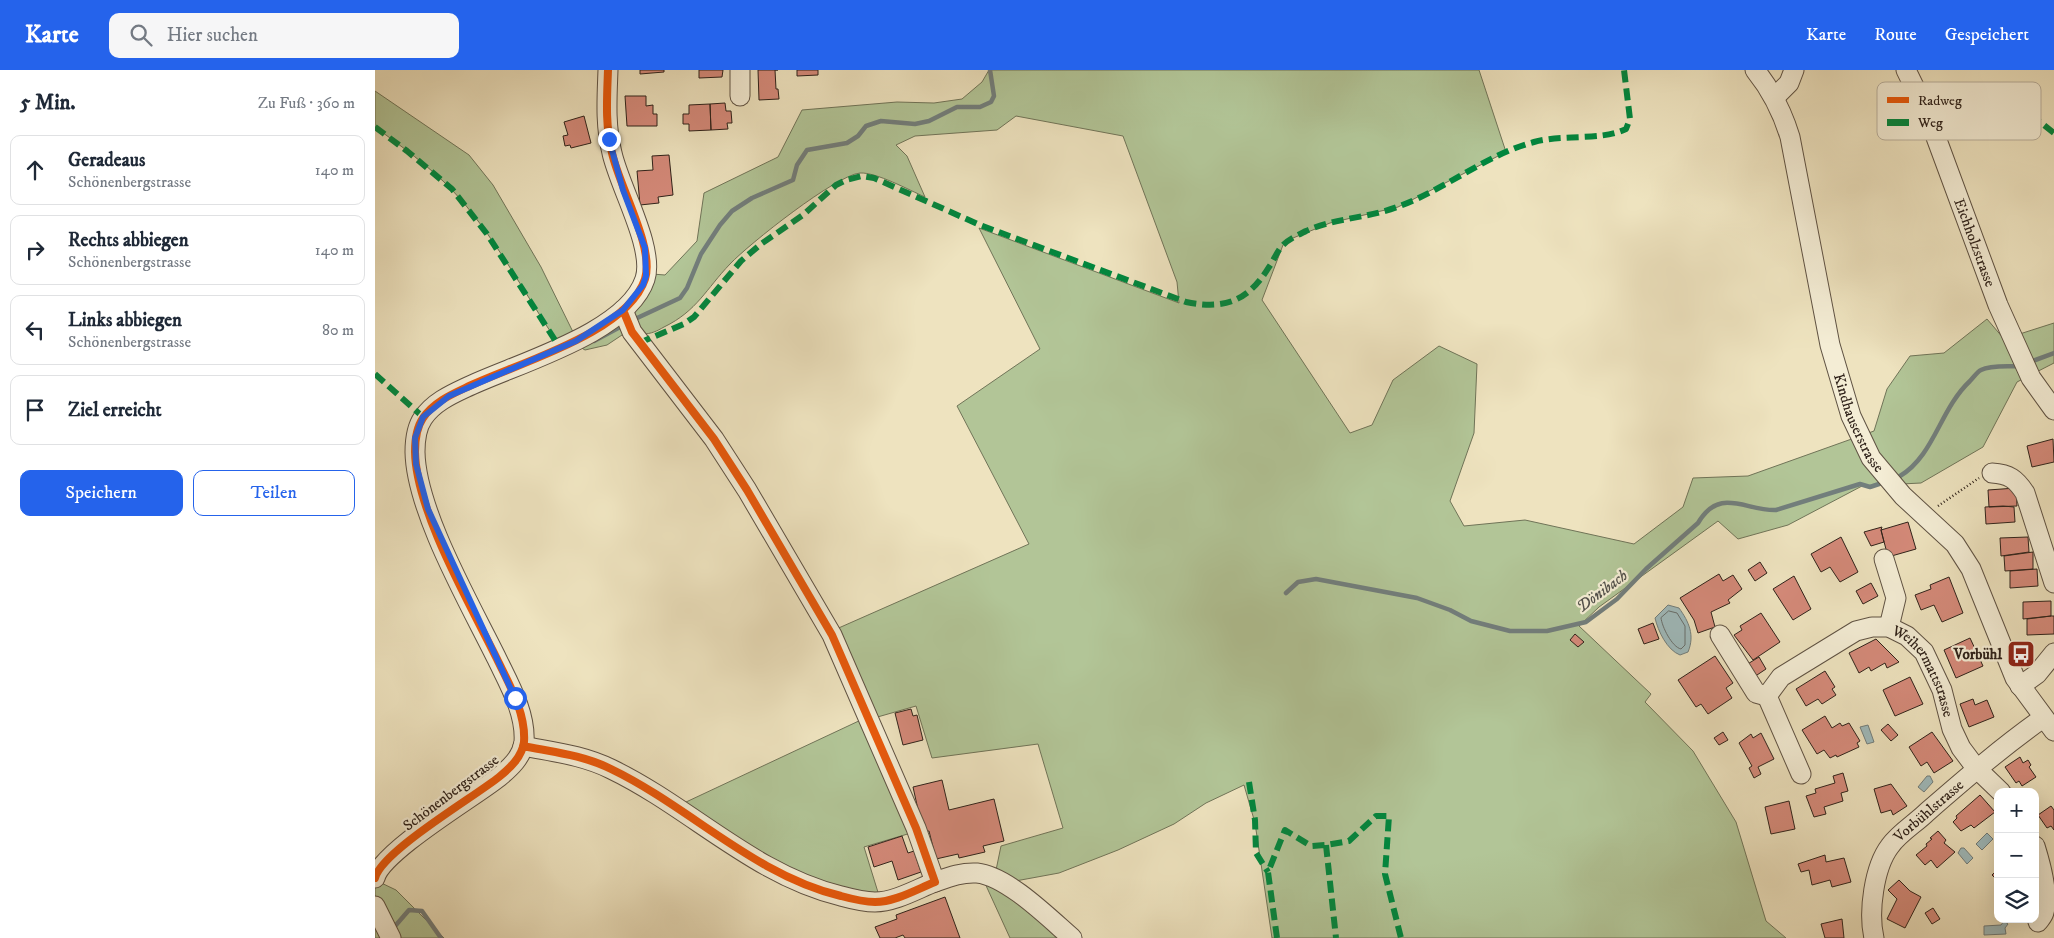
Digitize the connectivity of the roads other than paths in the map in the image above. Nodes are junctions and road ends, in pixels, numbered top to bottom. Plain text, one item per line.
1 (609, 70) edge
2 (740, 70) edge
3 (1755, 70) edge
4 (1794, 70) edge
5 (1906, 70) edge
6 (1912, 82) edge
7 (741, 96) dead end
8 (1775, 97) junction
9 (1937, 140) edge
10 (623, 310) junction
11 (2054, 410) edge
12 (1992, 473) road end
13 (1884, 559) dead end
14 (2054, 583) edge
15 (1889, 627) junction
16 (1720, 635) dead end
17 (2054, 653) edge
18 (2020, 686) junction
19 (1767, 696) junction
20 (2049, 725) edge
21 (523, 746) junction
22 (1976, 768) junction
23 (1801, 774) dead end
24 (1997, 788) edge
25 (2039, 859) edge
26 (375, 878) edge
27 (935, 882) junction
28 (375, 906) edge
29 (2039, 920) edge
30 (391, 938) edge
31 (1072, 938) edge
32 (1874, 938) edge

1 - 10 street
2 - 7 street
3 - 8 street, Kindhauserstrasse
4 - 8 street
5 - 6 street, Eichholzstrasse
8 - 18 street, Kindhauserstrasse
9 - 11 street, Eichholzstrasse
10 - 21 street
10 - 27 street
12 - 14 street
13 - 15 street
15 - 19 street, Weihermattstrasse
15 - 22 street, Weihermattstrasse
16 - 19 street
17 - 18 street
18 - 20 street, Kindhauserstrasse
19 - 23 street
20 - 22 street, Vorbühlstrasse
21 - 26 street, Schönenbergstrasse
21 - 27 street
22 - 24 street, Weihermattstrasse
22 - 32 street, Vorbühlstrasse
25 - 29 street
27 - 31 street
28 - 30 street

